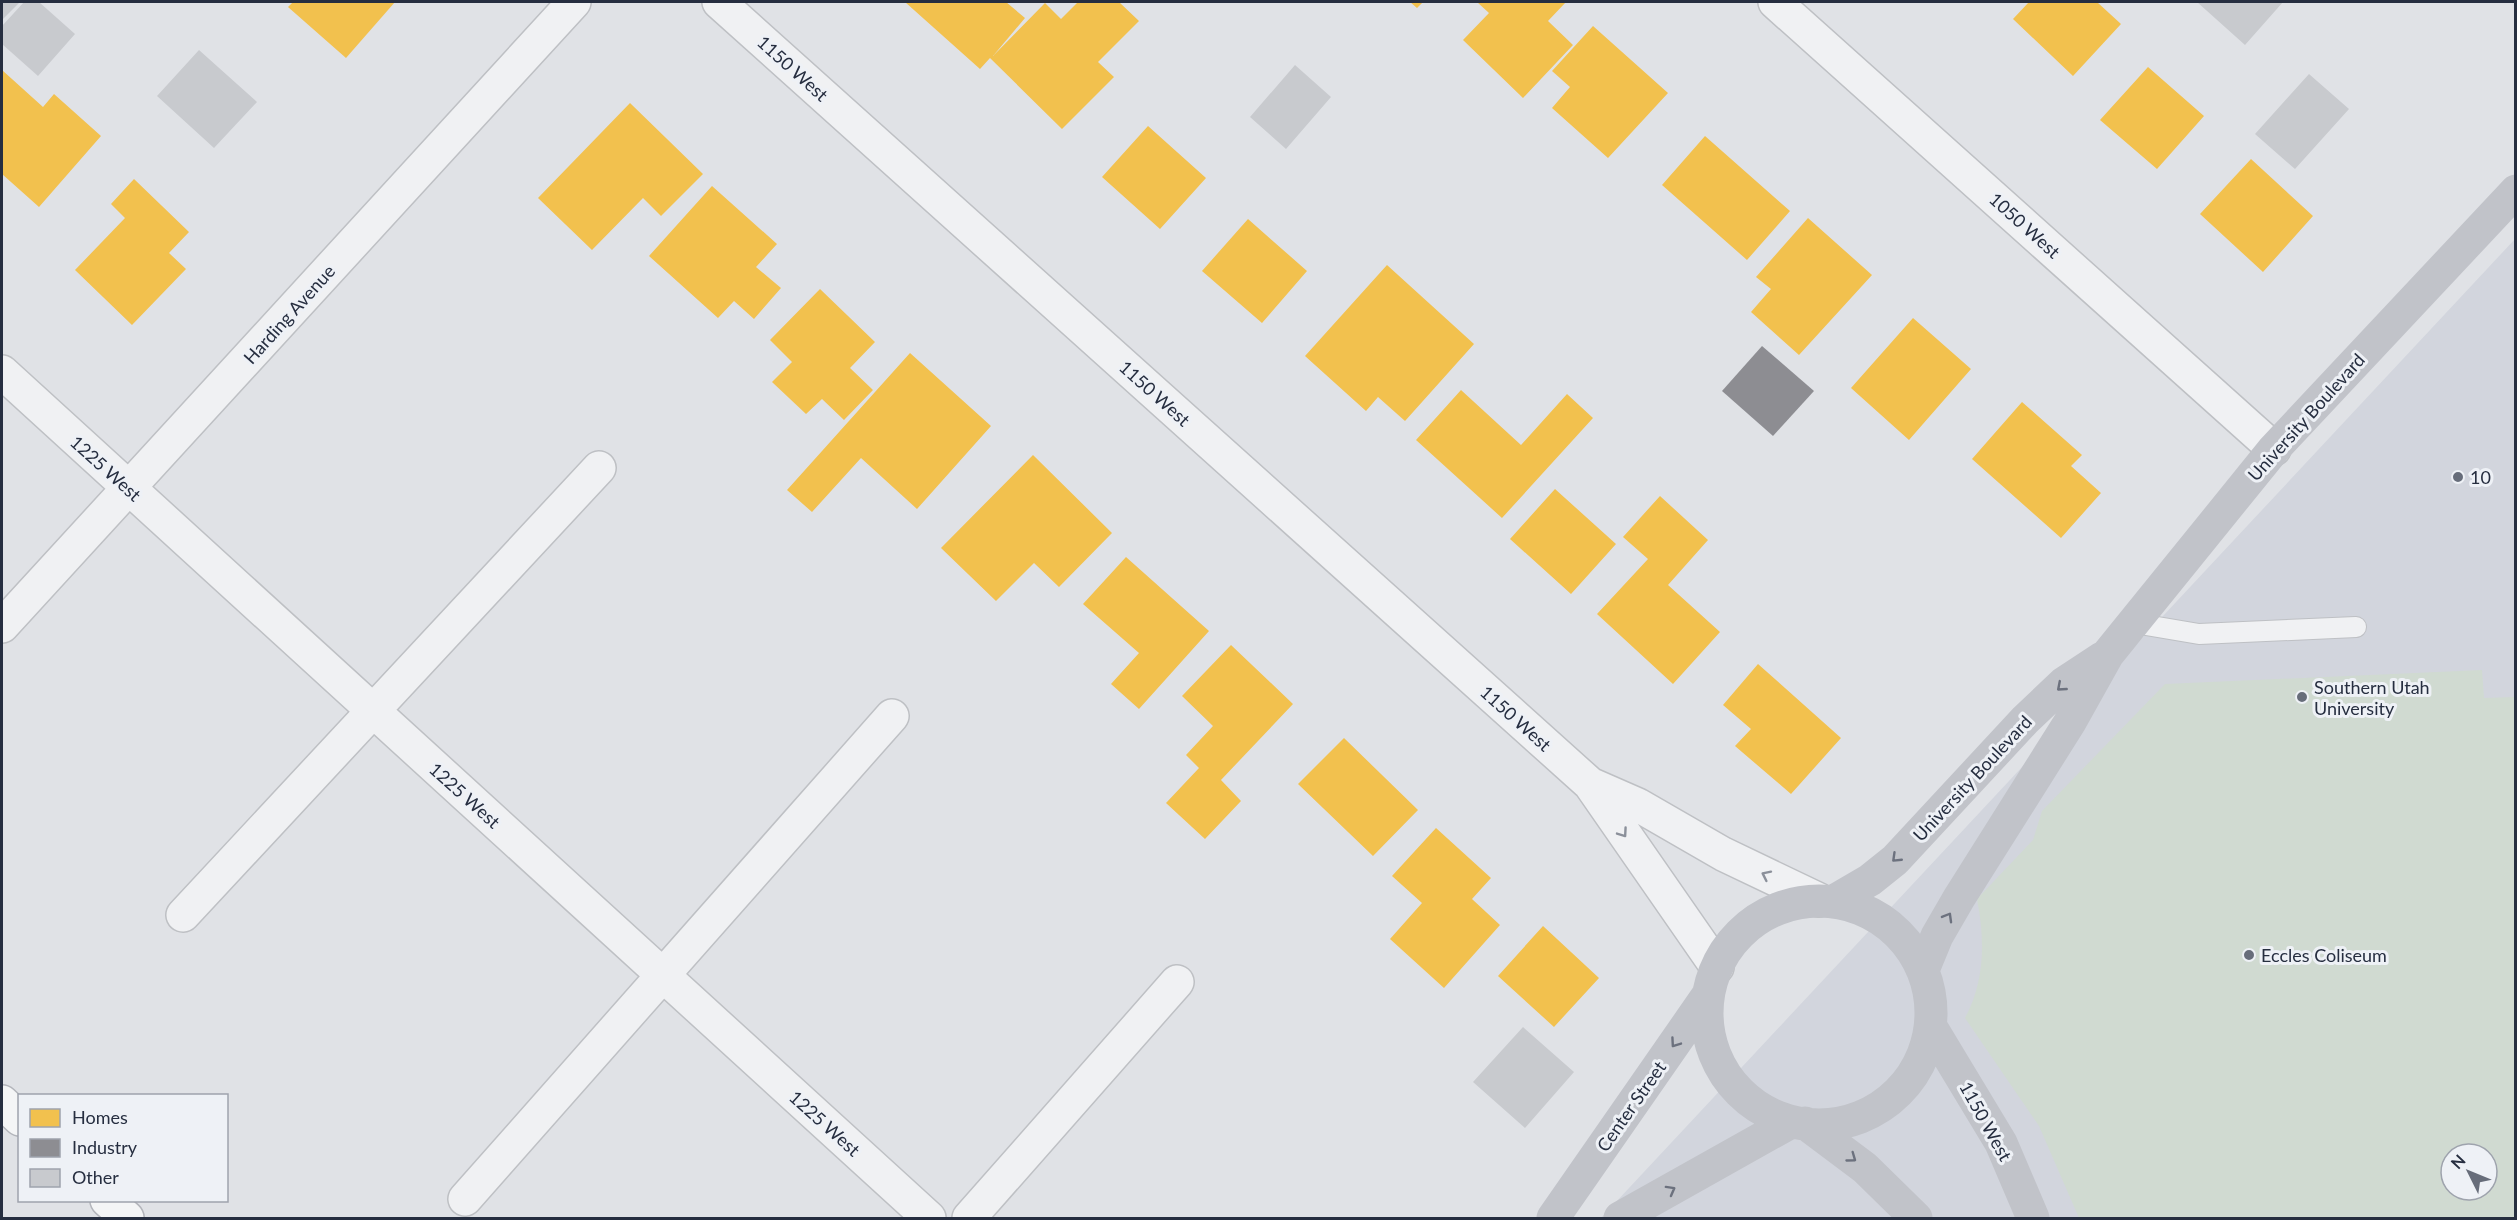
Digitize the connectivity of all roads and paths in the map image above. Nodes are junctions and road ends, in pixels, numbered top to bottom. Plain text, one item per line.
1 (574, 2) edge
2 (719, 2) edge
3 (1775, 2) edge
4 (2516, 191) edge
5 (2, 372) edge
6 (2274, 448) junction
7 (599, 468) dead end
8 (128, 488) junction
9 (2134, 623) junction
10 (2, 626) edge
11 (2356, 627) dead end
12 (2108, 654) junction
13 (373, 711) junction
14 (892, 716) dead end
15 (1590, 784) junction
16 (1827, 901) junction
17 (183, 915) dead end
18 (1923, 970) junction
19 (663, 976) junction
20 (1713, 981) junction
21 (1178, 982) dead end
22 (1931, 1027) junction
23 (2, 1102) edge
24 (18, 1117) edge
25 (1798, 1122) junction
26 (465, 1199) dead end
27 (109, 1202) edge
28 (127, 1218) edge
29 (929, 1218) edge
30 (969, 1218) edge
31 (1553, 1218) edge
32 (1620, 1218) edge
33 (1916, 1218) edge
34 (2033, 1218) edge

1 - 8 street, Harding Avenue
2 - 15 street, 1150 West
3 - 6 street, 1050 West
4 - 6 main road, University Boulevard
5 - 8 street, 1225 West
6 - 9 main road, University Boulevard
7 - 13 street
8 - 10 street, Harding Avenue
8 - 13 street, 1225 West
9 - 11 lane
9 - 12 main road, University Boulevard
12 -> 16 main road, University Boulevard
18 -> 12 main road, University Boulevard
13 - 17 street
13 - 19 street, 1225 West
14 - 19 street
16 -> 15 street, 1150 West
15 -> 20 street, 1150 West
16 - 18 main road
16 - 20 main road, Center Street
18 - 22 main road
19 - 26 street
19 - 29 street, 1225 West
20 - 25 main road
20 -> 31 main road, Center Street
21 - 30 street
22 - 25 main road
22 - 34 main road, 1150 West
23 - 24 highway
32 -> 25 main road
25 -> 33 main road
27 - 28 highway

